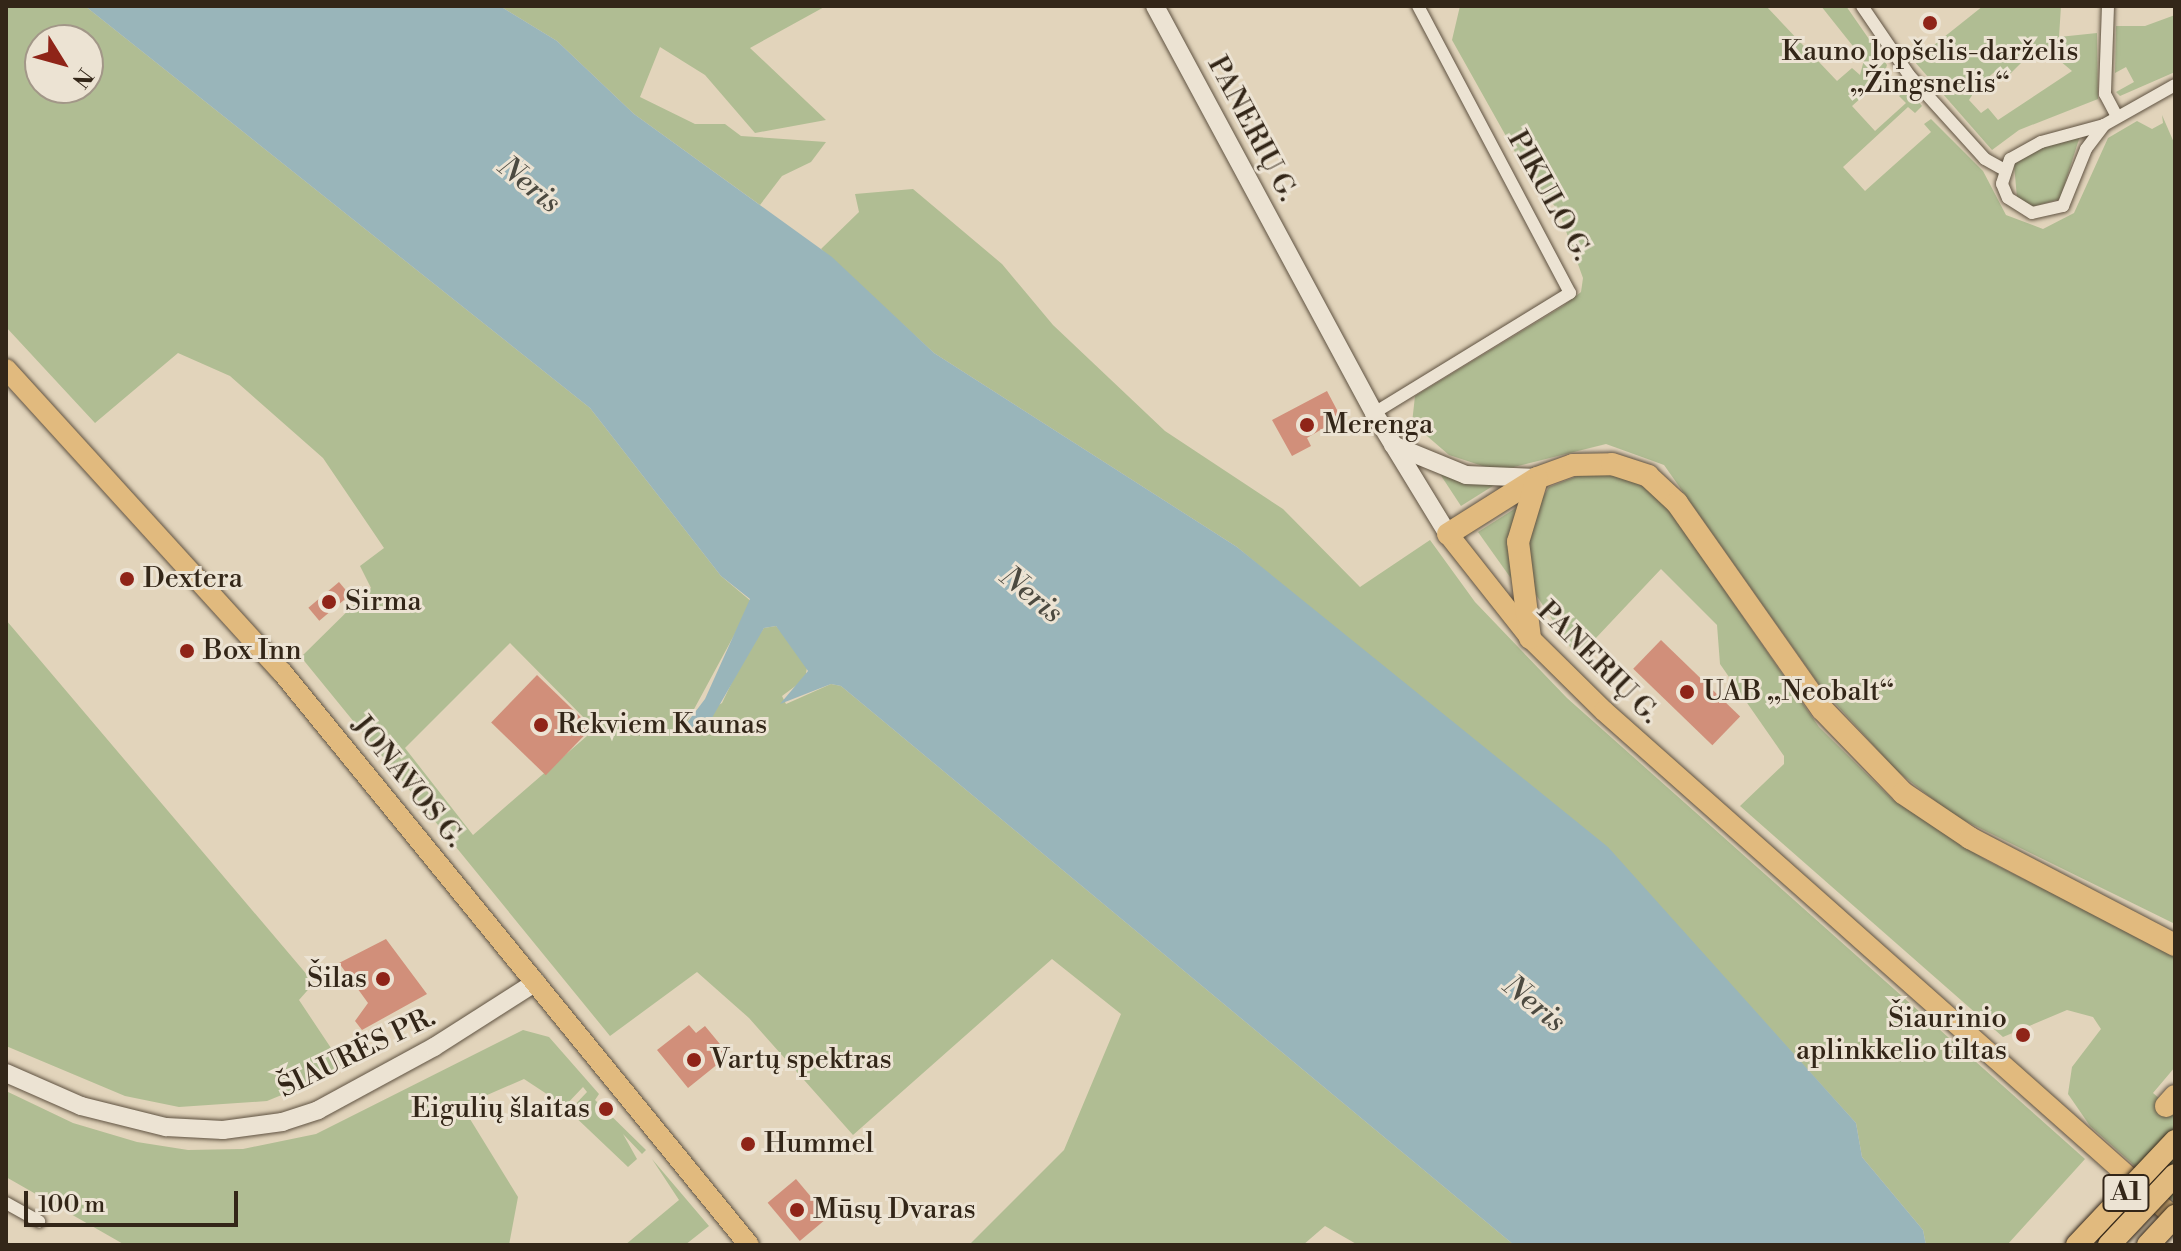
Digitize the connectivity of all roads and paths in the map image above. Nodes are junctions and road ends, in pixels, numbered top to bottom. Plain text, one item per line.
1 (1155, 6) edge
2 (1418, 6) edge
3 (1862, 6) edge
4 (2108, 6) edge
5 (2175, 85) edge
6 (2117, 117) junction
7 (2104, 125) junction
8 (2003, 169) junction
9 (6, 369) edge
10 (1374, 413) junction
11 (1393, 445) junction
12 (1537, 478) junction
13 (1448, 534) junction
14 (1530, 638) junction
15 (2175, 945) edge
16 (536, 982) junction
17 (6, 1073) edge
18 (2175, 1141) edge
19 (2175, 1175) edge
20 (2153, 1198) junction
21 (6, 1203) edge
22 (2175, 1217) edge
23 (39, 1221) dead end
24 (749, 1245) edge
25 (2077, 1245) edge
26 (2109, 1245) edge
27 (2148, 1245) edge

1 - 10 main road, PANERIŲ G.
2 - 10 street, PIKULO G.
3 - 8 street
4 - 6 street
5 - 6 street
6 - 7 street
7 - 8 street
7 - 8 street
9 - 16 main road, JONAVOS G.
10 - 11 main road, PANERIŲ G.
11 - 12 main road
11 - 13 main road, PANERIŲ G.
12 - 13 highway
12 - 14 highway
12 - 15 highway
13 - 14 main road, PANERIŲ G.
14 - 20 main road, PANERIŲ G.
16 - 17 main road, ŠIAURĖS PR.
16 - 24 main road, JONAVOS G.
18 - 25 highway, A1, bridge
19 - 20 highway, A1, bridge
20 - 22 main road, PANERIŲ G.
20 - 26 highway, A1, bridge
21 - 23 street
22 - 27 highway, bridge

